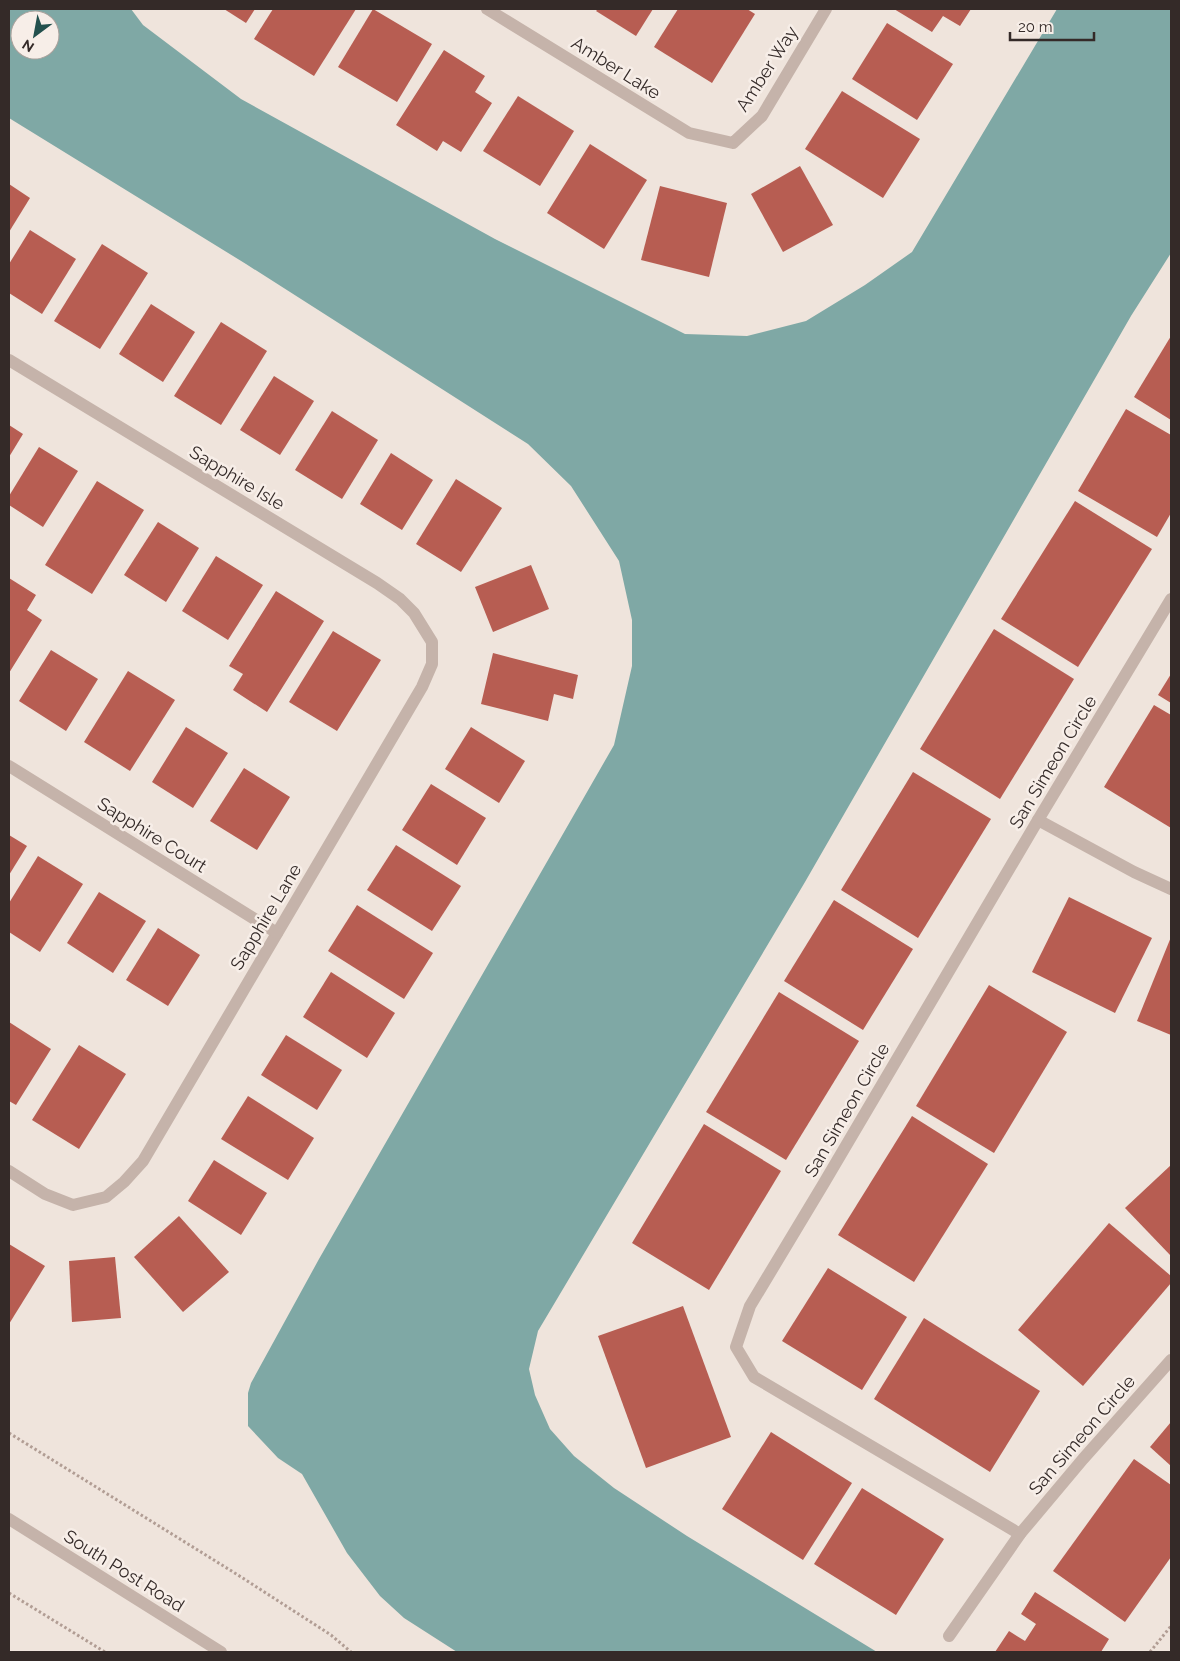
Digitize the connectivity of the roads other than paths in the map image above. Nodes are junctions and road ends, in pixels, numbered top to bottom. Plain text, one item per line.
1 (487, 9) edge
2 (826, 9) edge
3 (733, 143) joint
4 (9, 360) edge
5 (1171, 599) edge
6 (432, 642) joint
7 (9, 766) edge
8 (1038, 820) junction
9 (1171, 889) edge
10 (277, 933) junction
11 (9, 1171) edge
12 (1171, 1360) edge
13 (9, 1520) edge
14 (1020, 1534) junction
15 (949, 1636) dead end
16 (221, 1652) edge

1 - 3 street, Amber Lake
2 - 3 street, Amber Way
4 - 6 street, Sapphire Isle
5 - 8 street, San Simeon Circle
6 - 10 street, Sapphire Lane
7 - 10 street, Sapphire Court
8 - 9 street
8 - 14 street, San Simeon Circle
10 - 11 street, Sapphire Lane
12 - 14 street, San Simeon Circle
13 - 16 street, South Post Road
14 - 15 street, San Simeon Circle

